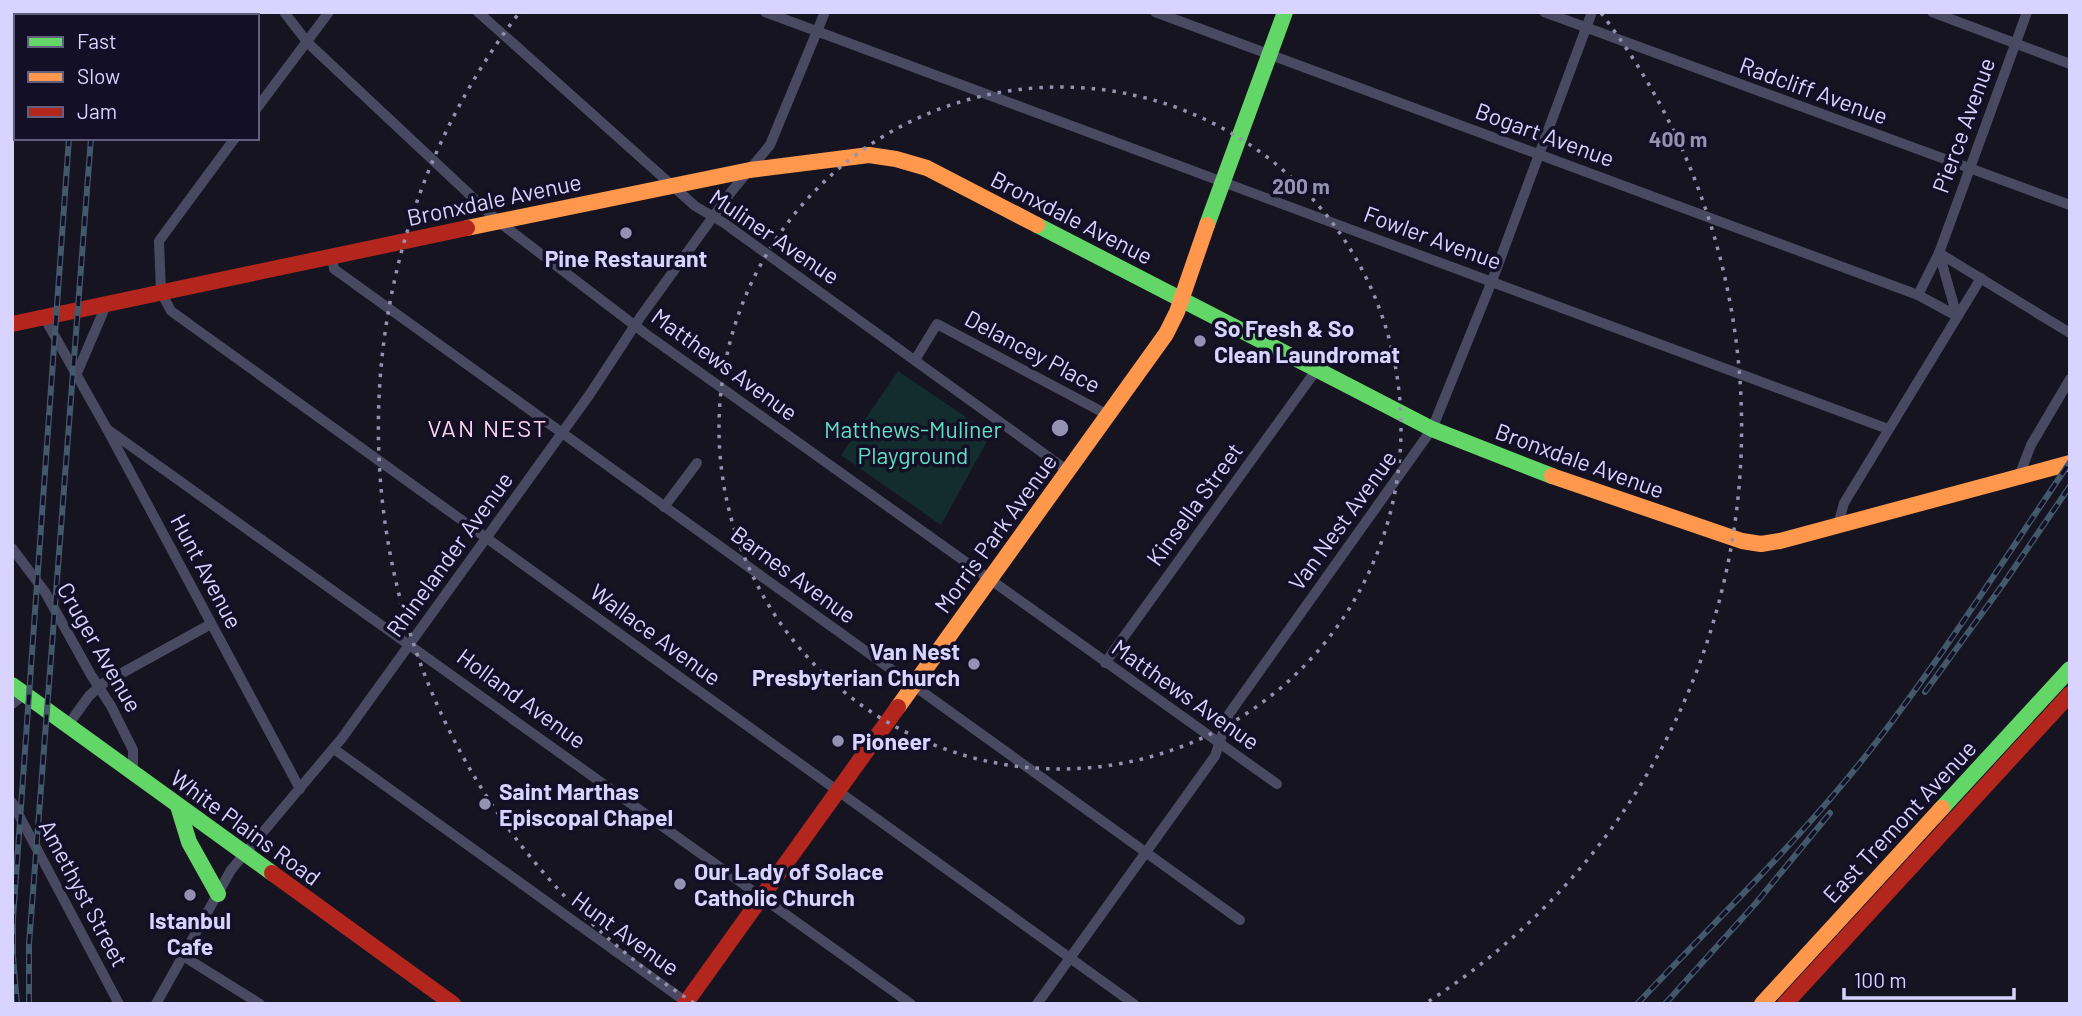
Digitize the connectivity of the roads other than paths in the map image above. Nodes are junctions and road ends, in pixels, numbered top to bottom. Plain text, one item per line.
1 (284, 12) edge
2 (329, 12) edge
3 (478, 12) edge
4 (765, 12) edge
5 (825, 12) edge
6 (1155, 12) edge
7 (1285, 12) edge
8 (1544, 12) edge
9 (1592, 12) edge
10 (1932, 12) edge
11 (2027, 12) edge
12 (1587, 28) junction
13 (818, 32) junction
14 (308, 43) junction
15 (2016, 43) junction
16 (1270, 54) junction
17 (2070, 64) edge
18 (259, 105) edge
19 (234, 140) edge
20 (1540, 155) junction
21 (750, 170) junction
22 (1969, 170) junction
23 (1223, 181) junction
24 (670, 185) junction
25 (2070, 205) edge
26 (713, 218) junction
27 (499, 222) junction
28 (1939, 253) junction
29 (332, 257) junction
30 (1981, 278) junction
31 (1492, 281) junction
32 (161, 292) junction
33 (1918, 295) junction
34 (1181, 298) junction
35 (107, 303) junction
36 (1957, 316) junction
37 (44, 317) junction
38 (12, 324) edge
39 (635, 326) junction
40 (2070, 333) edge
41 (915, 360) junction
42 (1317, 369) junction
43 (77, 373) junction
44 (2070, 379) edge
45 (1108, 415) junction
46 (107, 429) junction
47 (1432, 429) junction
48 (1888, 429) junction
49 (562, 433) junction
50 (696, 463) dead end
51 (2070, 463) edge
52 (1068, 471) junction
53 (2019, 476) junction
54 (664, 506) junction
55 (1838, 525) junction
56 (486, 538) junction
57 (12, 548) edge
58 (989, 580) junction
59 (211, 624) junction
60 (410, 644) junction
61 (1105, 663) junction
62 (2070, 669) edge
63 (913, 686) junction
64 (99, 687) junction
65 (2070, 694) edge
66 (17, 695) edge
67 (68, 725) junction
68 (1220, 745) junction
69 (334, 749) junction
70 (1986, 773) junction
71 (133, 774) junction
72 (1277, 784) dead end
73 (300, 789) junction
74 (838, 791) junction
75 (12, 802) edge
76 (178, 806) junction
77 (1145, 852) junction
78 (244, 854) junction
79 (1864, 893) junction
80 (218, 894) junction
81 (762, 896) junction
82 (1876, 904) junction
83 (1240, 920) dead end
84 (183, 956) junction
85 (1070, 957) junction
86 (1780, 984) junction
87 (1789, 999) edge
88 (686, 1003) edge
89 (119, 1004) edge
90 (156, 1004) edge
91 (260, 1004) edge
92 (453, 1004) edge
93 (911, 1004) edge
94 (1037, 1004) edge
95 (1134, 1004) edge
96 (1762, 1004) edge

1 - 14 street, Matthews Avenue
2 - 14 street
3 - 24 street, Muliner Avenue
4 - 13 street, Fowler Avenue
5 - 13 street, Rhinelander Avenue
6 - 16 street, Bogart Avenue
7 - 16 main road, Morris Park Avenue
8 - 12 street, Radcliff Avenue
9 - 12 street, Van Nest Avenue
10 - 15 street
11 - 15 street, Pierce Avenue
12 - 20 street, Van Nest Avenue
12 - 22 street, Radcliff Avenue
13 - 21 street, Rhinelander Avenue
13 - 23 street, Fowler Avenue
14 - 18 street
14 - 27 street, Matthews Avenue
15 - 17 street
15 - 22 street, Pierce Avenue
16 - 20 street, Bogart Avenue
16 - 23 main road, Morris Park Avenue
19 - 32 street
20 - 31 street, Van Nest Avenue
20 - 33 street, Bogart Avenue
21 - 24 main road, Bronxdale Avenue
21 - 26 street, Rhinelander Avenue
21 - 34 main road, Bronxdale Avenue
22 - 25 street, Radcliff Avenue
22 - 28 street, Pierce Avenue
23 - 31 street, Fowler Avenue
23 - 34 main road, Morris Park Avenue
24 - 26 street, Muliner Avenue
24 - 27 main road, Bronxdale Avenue
26 - 39 street, Rhinelander Avenue
26 - 41 street, Muliner Avenue
27 - 29 main road, Bronxdale Avenue
27 - 39 street, Matthews Avenue
28 - 30 street
28 - 33 street, Pierce Avenue
28 - 36 street
29 - 32 main road, Bronxdale Avenue
29 - 49 street, Barnes Avenue
30 - 36 street
30 - 40 street
31 - 47 street, Van Nest Avenue
31 - 48 street, Fowler Avenue
32 - 35 main road, Bronxdale Avenue
32 - 56 street, Wallace Avenue
33 - 36 street, Bogart Avenue
34 - 42 main road, Bronxdale Avenue
34 - 45 main road, Morris Park Avenue
35 - 37 main road, Bronxdale Avenue
35 - 43 street
36 - 48 street
37 - 38 main road, Bronxdale Avenue
37 - 43 street, Hunt Avenue
39 - 49 street, Rhinelander Avenue
39 - 58 street, Matthews Avenue
41 - 45 street, Delancey Place
41 - 52 street, Muliner Avenue
42 - 47 main road, Bronxdale Avenue
42 - 61 street, Kinsella Street
43 - 46 street, Hunt Avenue
44 - 53 street
45 - 52 main road, Morris Park Avenue
46 - 59 street, Hunt Avenue
46 - 60 street, Holland Avenue
47 - 55 main road, Bronxdale Avenue
47 - 68 street, Van Nest Avenue
48 - 55 street
49 - 54 street, Barnes Avenue
49 - 56 street, Rhinelander Avenue
50 - 54 street
51 - 53 main road, Bronxdale Avenue
52 - 58 main road, Morris Park Avenue
53 - 55 main road, Bronxdale Avenue
54 - 63 street, Barnes Avenue
56 - 60 street, Rhinelander Avenue
56 - 74 street, Wallace Avenue
57 - 64 street, Cruger Avenue
58 - 61 street, Matthews Avenue
58 - 63 main road, Morris Park Avenue
59 - 64 street
59 - 73 street, Hunt Avenue
60 - 69 street, Rhinelander Avenue
60 - 81 street, Holland Avenue
61 - 68 street, Matthews Avenue
62 - 70 main road, East Tremont Avenue
63 - 74 main road, Morris Park Avenue
63 - 77 street, Barnes Avenue
64 - 67 street
64 - 71 street, Cruger Avenue
65 - 70 main road, East Tremont Avenue
66 - 67 main road, White Plains Road
67 - 71 main road, White Plains Road
68 - 72 street, Matthews Avenue
68 - 77 street, Van Nest Avenue
69 - 73 street, Rhinelander Avenue
69 - 88 street, Hunt Avenue
70 - 79 main road, East Tremont Avenue
70 - 82 main road, East Tremont Avenue
71 - 76 main road, White Plains Road
73 - 78 street, Rhinelander Avenue
74 - 81 main road, Morris Park Avenue
74 - 85 street, Wallace Avenue
75 - 89 street, Amethyst Street
76 - 78 main road, White Plains Road
76 - 80 main road
77 - 83 street, Barnes Avenue
77 - 85 street, Van Nest Avenue
78 - 80 street, Rhinelander Avenue
78 - 92 main road, White Plains Road
79 - 82 main road
79 - 86 main road, East Tremont Avenue
80 - 84 street, Rhinelander Avenue
81 - 88 main road, Morris Park Avenue
81 - 93 street, Holland Avenue
82 - 87 main road, East Tremont Avenue
84 - 90 street, Rhinelander Avenue
84 - 91 street
85 - 94 street, Van Nest Avenue
85 - 95 street, Wallace Avenue
86 - 87 main road
86 - 96 main road, East Tremont Avenue

